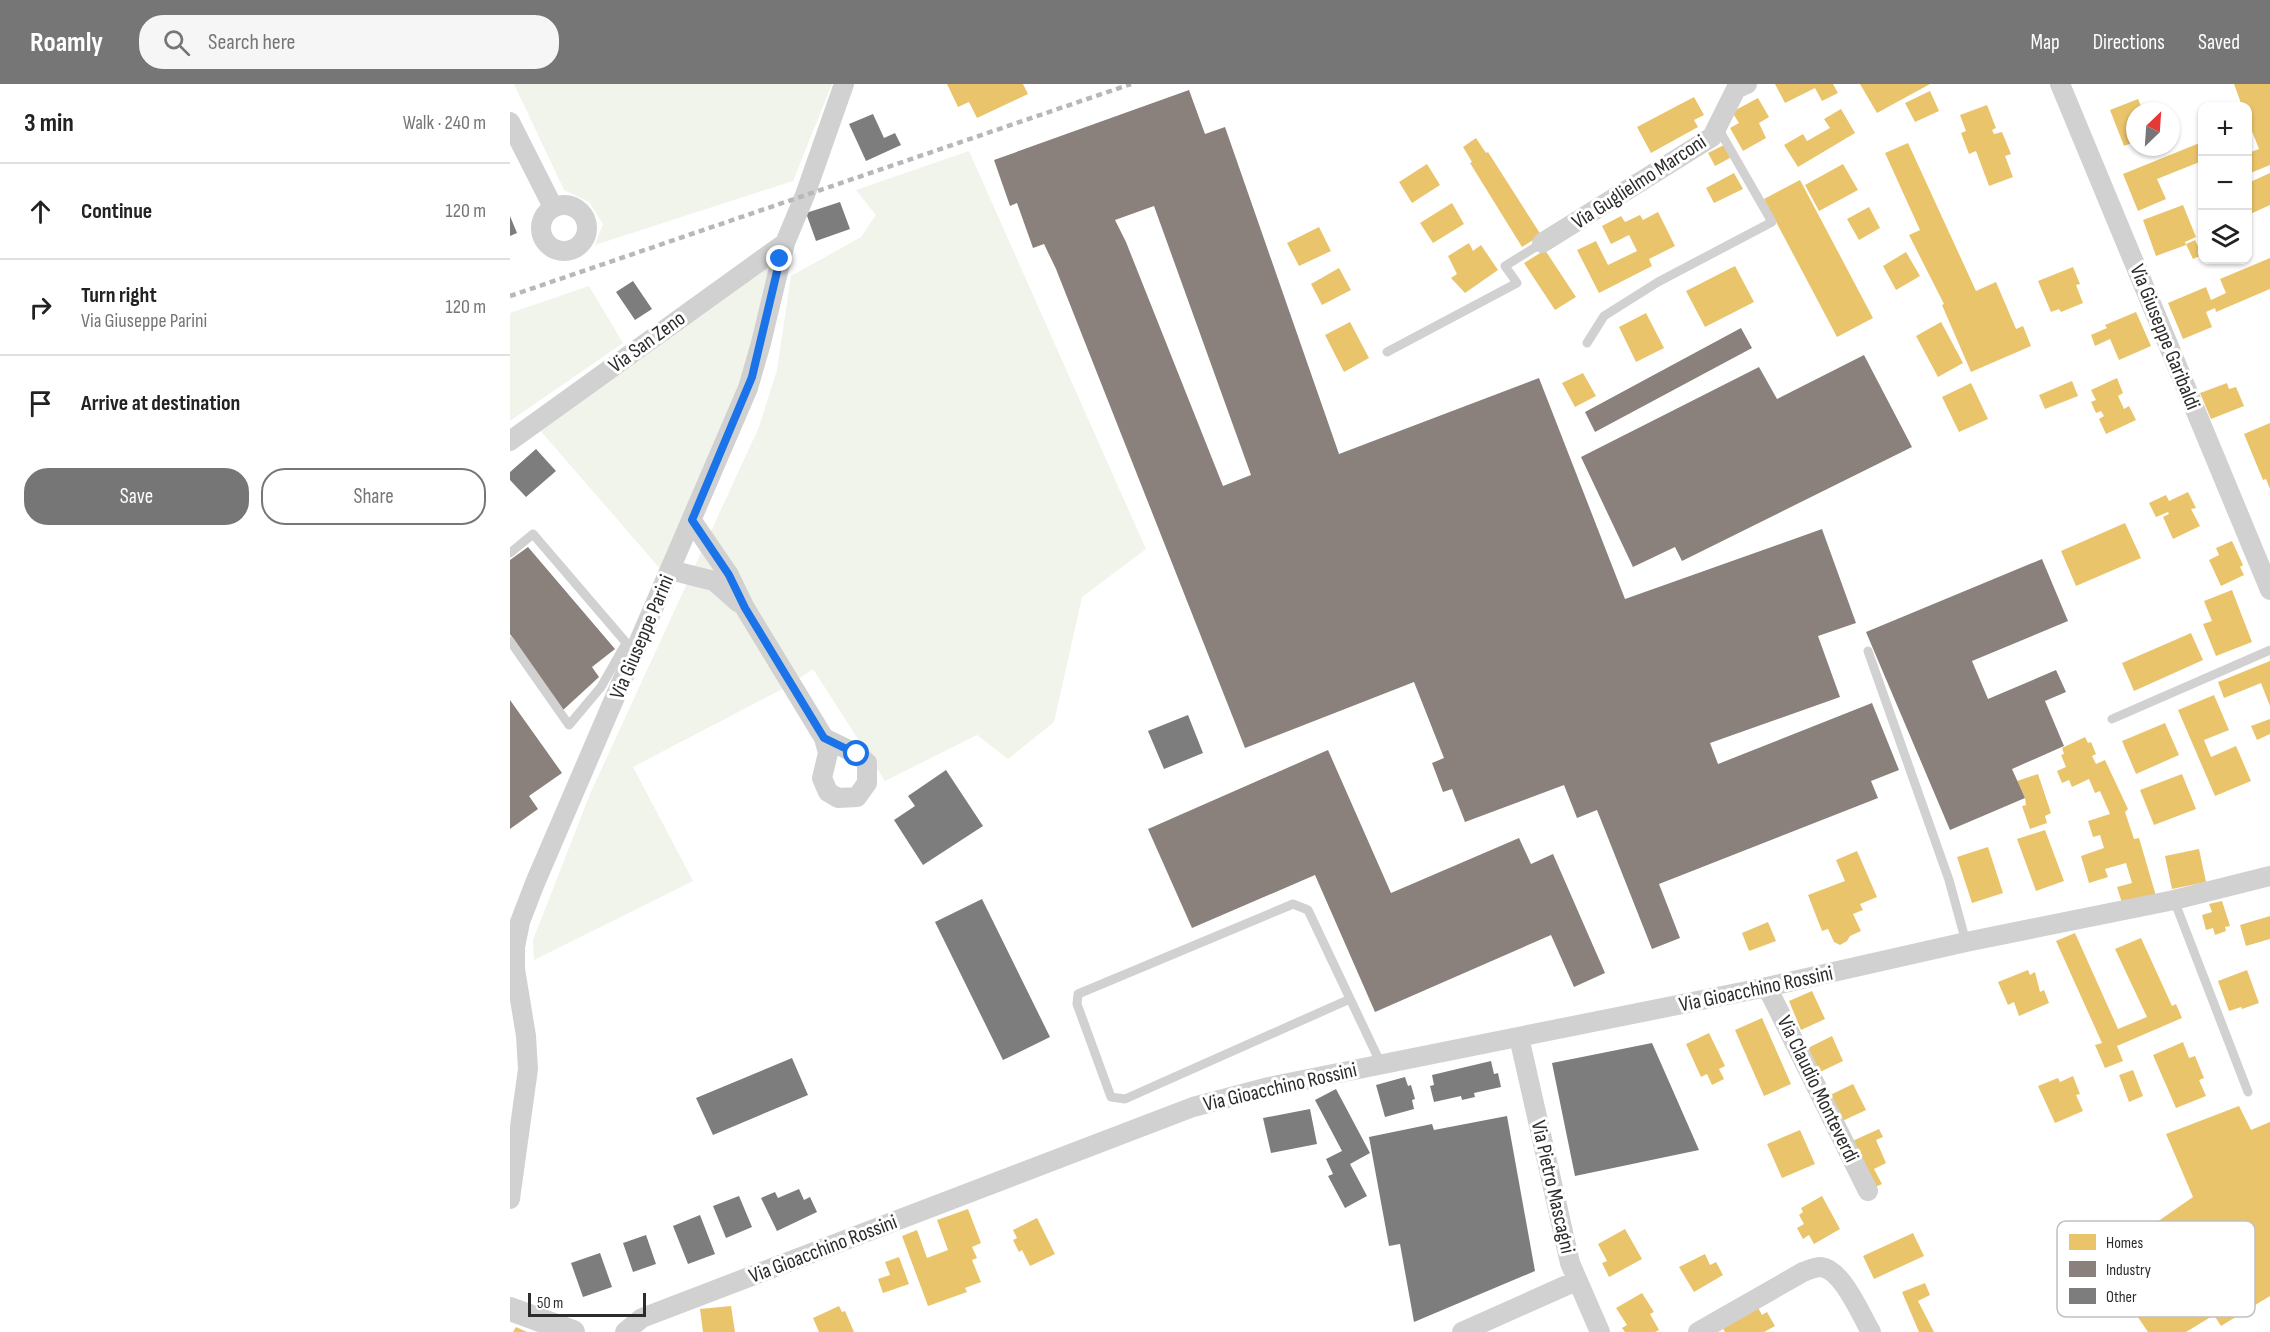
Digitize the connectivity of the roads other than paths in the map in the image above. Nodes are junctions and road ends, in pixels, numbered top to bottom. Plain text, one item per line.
1 (844, 84) edge
2 (1747, 84) edge
3 (2060, 84) edge
4 (510, 122) edge
5 (1717, 126) junction
6 (554, 207) dead end
7 (784, 243) junction
8 (1542, 243) joint
9 (1587, 343) dead end
10 (1387, 352) dead end
11 (510, 441) edge
12 (692, 520) junction
13 (510, 553) edge
14 (670, 570) junction
15 (2270, 590) edge
16 (745, 608) junction
17 (510, 641) edge
18 (631, 648) junction
19 (2270, 650) edge
20 (1868, 651) dead end
21 (2112, 719) dead end
22 (824, 738) dead end
23 (2270, 876) edge
24 (2174, 900) junction
25 (1966, 942) junction
26 (1767, 987) junction
27 (1350, 999) junction
28 (1519, 1037) junction
29 (1381, 1064) junction
30 (2248, 1092) dead end
31 (1868, 1191) dead end
32 (510, 1199) edge
33 (1576, 1281) junction
34 (510, 1309) edge
35 (573, 1332) edge
36 (625, 1332) edge
37 (1462, 1332) edge
38 (1600, 1332) edge
39 (1698, 1332) edge
40 (1871, 1332) edge

1 - 7 street, Via Giuseppe Parini
2 - 5 street, Via Guglielmo Marconi
3 - 15 street, Via Giuseppe Garibaldi
4 - 6 street
5 - 8 street, Via Guglielmo Marconi
5 - 9 lane
7 - 11 street, Via San Zeno
7 - 12 street, Via Giuseppe Parini
8 - 10 lane
12 - 14 street, Via Giuseppe Parini
12 - 16 street
13 - 18 lane
14 - 16 street
14 - 18 street, Via Giuseppe Parini
16 - 22 street
17 - 18 lane
18 - 32 street, Via Giuseppe Parini
19 - 21 lane
20 - 25 lane
23 - 24 street, Via Gioacchino Rossini
24 - 25 street, Via Gioacchino Rossini
24 - 30 lane
25 - 26 street, Via Gioacchino Rossini
26 - 28 street, Via Gioacchino Rossini
26 - 31 street, Via Claudio Monteverdi
27 - 27 lane
27 - 29 lane
28 - 29 street, Via Gioacchino Rossini
28 - 33 street, Via Pietro Mascagni
29 - 36 street, Via Gioacchino Rossini
33 - 37 street
33 - 38 street, Via Pietro Mascagni
34 - 35 street
39 - 40 street

